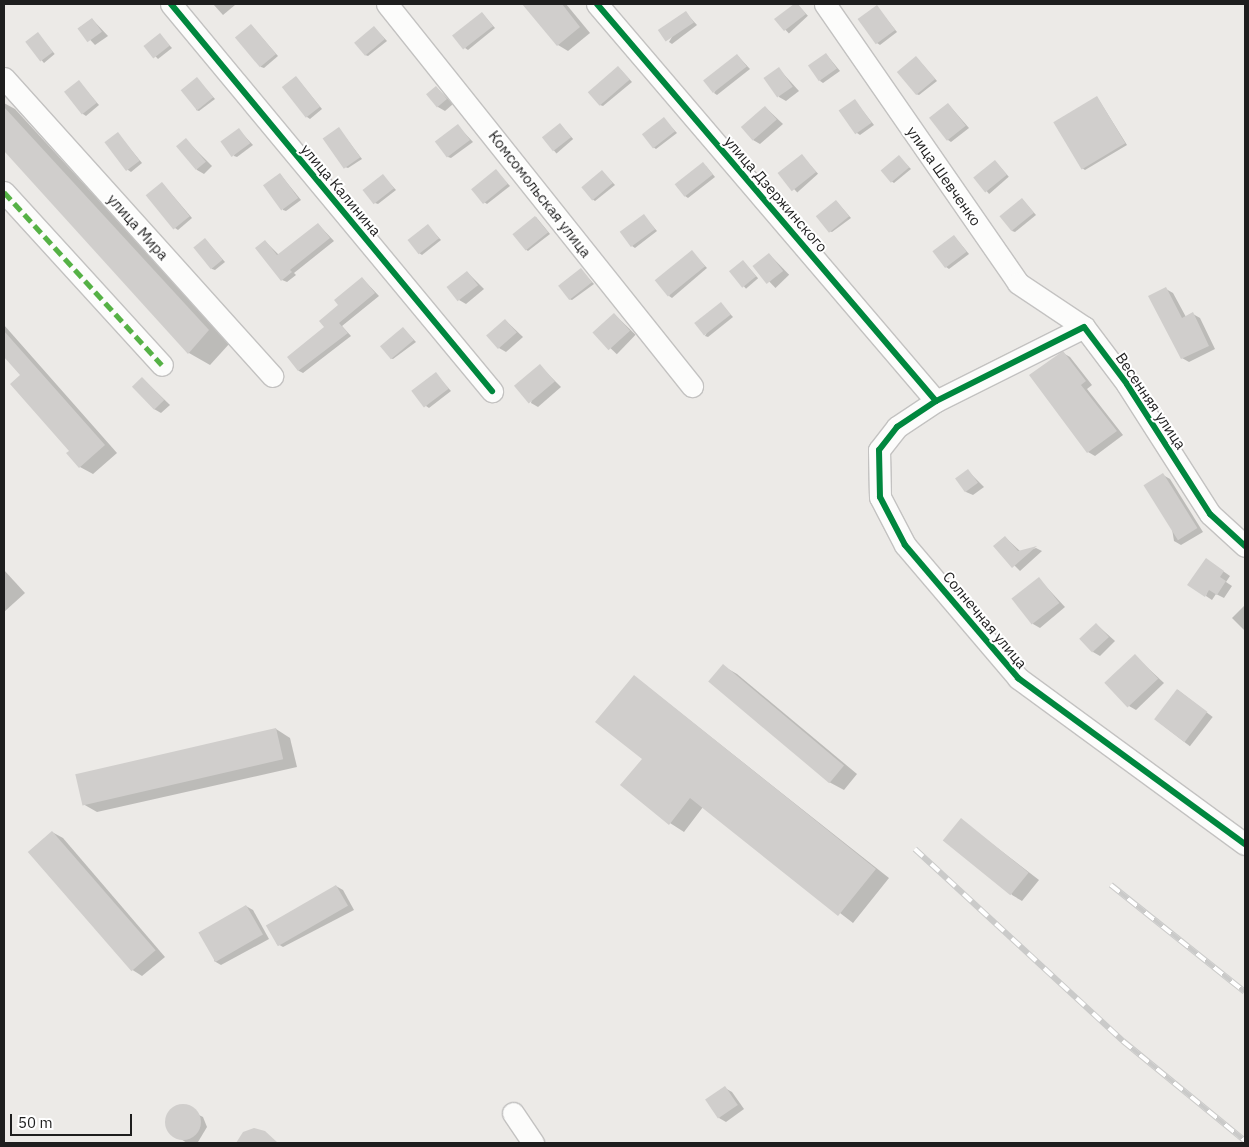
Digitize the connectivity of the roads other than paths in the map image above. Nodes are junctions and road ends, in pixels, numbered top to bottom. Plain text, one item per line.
1 (171, 4) edge
2 (387, 4) edge
3 (597, 4) edge
4 (825, 4) edge
5 (4, 78) edge
6 (4, 192) edge
7 (1084, 327) junction
8 (162, 364) dead end
9 (272, 376) dead end
10 (692, 386) dead end
11 (492, 392) dead end
12 (936, 401) junction
13 (1245, 546) edge
14 (1245, 844) edge
15 (513, 1113) dead end
16 (533, 1143) edge

1 - 11 street, улица Калинина
2 - 10 street, Комсомольская улица
3 - 12 street, улица Дзержинского
4 - 7 street, улица Шевченко
5 - 9 street, улица Мира
6 - 8 street
7 - 12 street
7 - 13 street, Весенняя улица
12 - 14 street, Солнечная улица
15 - 16 street

